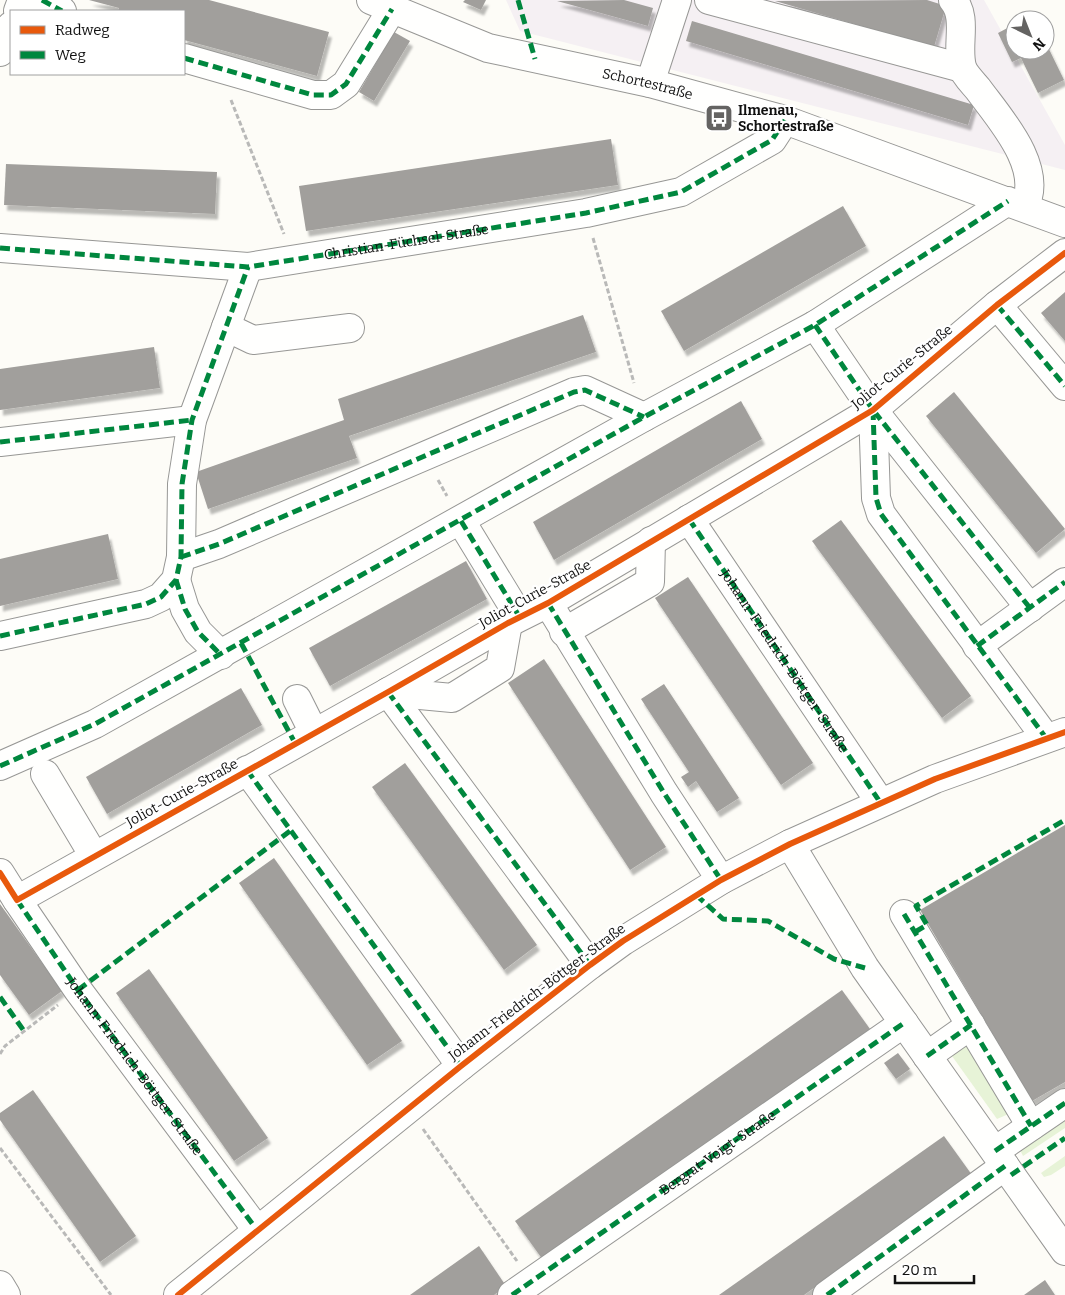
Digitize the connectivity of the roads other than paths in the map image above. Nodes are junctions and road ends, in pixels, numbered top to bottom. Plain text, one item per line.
1 (42, 0) edge
2 (677, 0) edge
3 (709, 0) edge
4 (953, 0) edge
5 (381, 4) edge
6 (60, 10) edge
7 (10, 28) edge
8 (0, 52) edge
9 (185, 58) edge
10 (962, 68) junction
11 (650, 83) junction
12 (785, 120) junction
13 (1016, 204) junction
14 (1065, 223) edge
15 (0, 248) edge
16 (1065, 253) edge
17 (248, 267) junction
18 (997, 305) junction
19 (815, 325) junction
20 (226, 327) junction
21 (350, 328) dead end
22 (1065, 386) edge
23 (873, 410) junction
24 (644, 417) junction
25 (192, 420) junction
26 (0, 442) edge
27 (689, 520) junction
28 (461, 521) junction
29 (652, 541) junction
30 (178, 569) junction
31 (1065, 582) edge
32 (548, 603) junction
33 (1030, 608) junction
34 (514, 619) junction
35 (564, 632) junction
36 (0, 636) edge
37 (978, 646) junction
38 (221, 654) junction
39 (388, 692) junction
40 (297, 699) dead end
41 (314, 733) junction
42 (1055, 735) edge
43 (0, 766) edge
44 (247, 770) junction
45 (45, 774) dead end
46 (880, 802) junction
47 (790, 844) junction
48 (94, 856) junction
49 (0, 873) edge
50 (722, 880) junction
51 (17, 900) junction
52 (904, 914) dead end
53 (590, 964) junction
54 (904, 1023) junction
55 (971, 1025) junction
56 (927, 1056) junction
57 (461, 1066) junction
58 (1065, 1103) edge
59 (1032, 1126) junction
60 (1000, 1159) junction
61 (257, 1230) junction
62 (1065, 1251) edge
63 (0, 1285) edge
64 (522, 1288) edge
65 (6, 1295) edge
66 (178, 1295) edge
67 (827, 1295) edge

1 - 6 street
2 - 11 street
3 - 10 street
4 - 10 street
5 - 9 street
5 - 11 street, Schortestraße
7 - 8 street
10 - 13 street
11 - 12 street, Schortestraße
12 - 13 street, Schortestraße
12 - 17 street, Christian-Füchsel-Straße
13 - 14 street, Schortestraße
13 - 19 street
15 - 17 street, Christian-Füchsel-Straße
16 - 18 street, Joliot-Curie-Straße
17 - 20 street
18 - 22 street
18 - 23 street, Joliot-Curie-Straße
19 - 23 street, Joliot-Curie-Straße
19 - 24 street
20 - 21 street
20 - 25 street
23 - 27 street, Joliot-Curie-Straße
23 - 33 street, Joliot-Curie-Straße
23 - 37 street, Johann-Friedrich-Böttger-Straße
24 - 28 street
24 - 30 street
25 - 26 street
25 - 30 street
27 - 29 street, Joliot-Curie-Straße
27 - 46 street, Johann-Friedrich-Böttger-Straße
28 - 34 street, Joliot-Curie-Straße
28 - 38 street
29 - 32 street, Joliot-Curie-Straße
29 - 35 street
30 - 36 street
30 - 38 street
31 - 33 street
32 - 34 street, Joliot-Curie-Straße
32 - 35 street
33 - 37 street
34 - 39 street, Joliot-Curie-Straße
34 - 39 street
35 - 50 street
37 - 42 street, Johann-Friedrich-Böttger-Straße
38 - 43 street
39 - 41 street, Joliot-Curie-Straße
39 - 53 street, Johann-Friedrich-Böttger-Straße
40 - 41 street
41 - 44 street, Joliot-Curie-Straße
42 - 46 street, Johann-Friedrich-Böttger-Straße
44 - 48 street, Joliot-Curie-Straße
44 - 57 street, Johann-Friedrich-Böttger-Straße
45 - 48 street
46 - 47 street, Johann-Friedrich-Böttger-Straße
47 - 50 street, Johann-Friedrich-Böttger-Straße
47 - 54 street
48 - 51 street, Joliot-Curie-Straße
49 - 51 street
50 - 53 street, Johann-Friedrich-Böttger-Straße
51 - 61 street, Johann-Friedrich-Böttger-Straße
52 - 55 street
53 - 57 street, Johann-Friedrich-Böttger-Straße
54 - 56 street
54 - 64 street, Bergrat-Voigt-Straße
55 - 56 street
55 - 59 street
56 - 60 street
57 - 61 street, Johann-Friedrich-Böttger-Straße
58 - 59 street
59 - 60 street
60 - 62 street
60 - 67 street
61 - 66 street, Johann-Friedrich-Böttger-Straße
63 - 65 street

